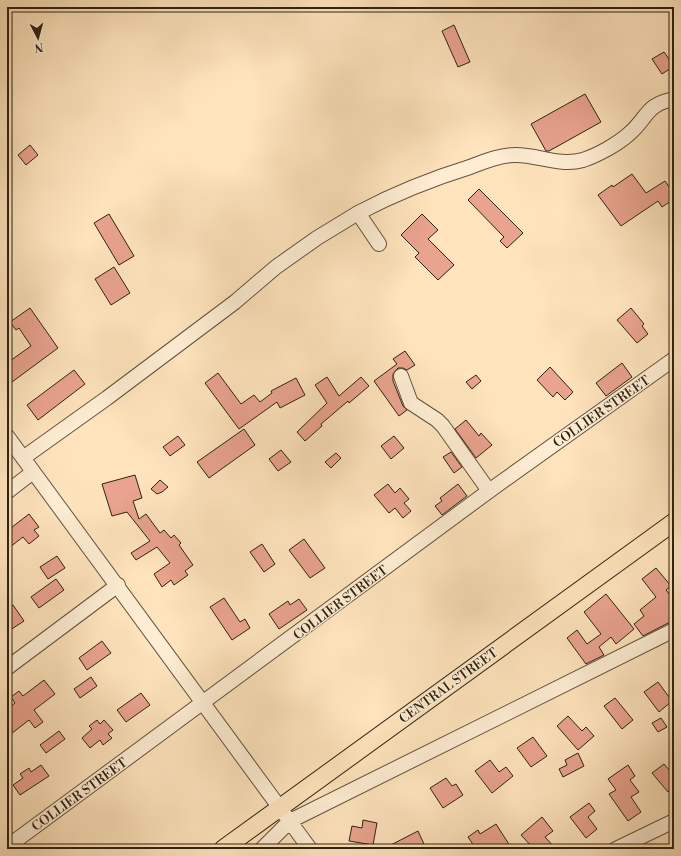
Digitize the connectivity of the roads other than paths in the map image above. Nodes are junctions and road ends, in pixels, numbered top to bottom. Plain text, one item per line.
1 (674, 99) edge
2 (358, 213) junction
3 (380, 244) dead end
4 (674, 359) edge
5 (401, 376) dead end
6 (7, 436) edge
7 (23, 458) junction
8 (33, 472) junction
9 (489, 491) junction
10 (7, 492) edge
11 (674, 522) edge
12 (118, 585) junction
13 (674, 630) edge
14 (7, 668) edge
15 (203, 702) junction
16 (280, 806) junction
17 (290, 821) junction
18 (674, 821) edge
19 (7, 847) edge
20 (223, 849) edge
21 (262, 849) edge
22 (310, 849) edge
23 (616, 849) edge

1 - 2 street
2 - 3 street
2 - 7 street
4 - 9 street, COLLIER STREET
5 - 9 street
6 - 7 street
7 - 8 street
8 - 10 street
8 - 12 street
9 - 15 street, COLLIER STREET
11 - 16 main road, CENTRAL STREET
12 - 14 street
12 - 15 street
13 - 17 street
15 - 16 street
15 - 19 street, COLLIER STREET
16 - 17 street
16 - 20 main road, CENTRAL STREET
17 - 21 street
17 - 22 street
18 - 23 street

